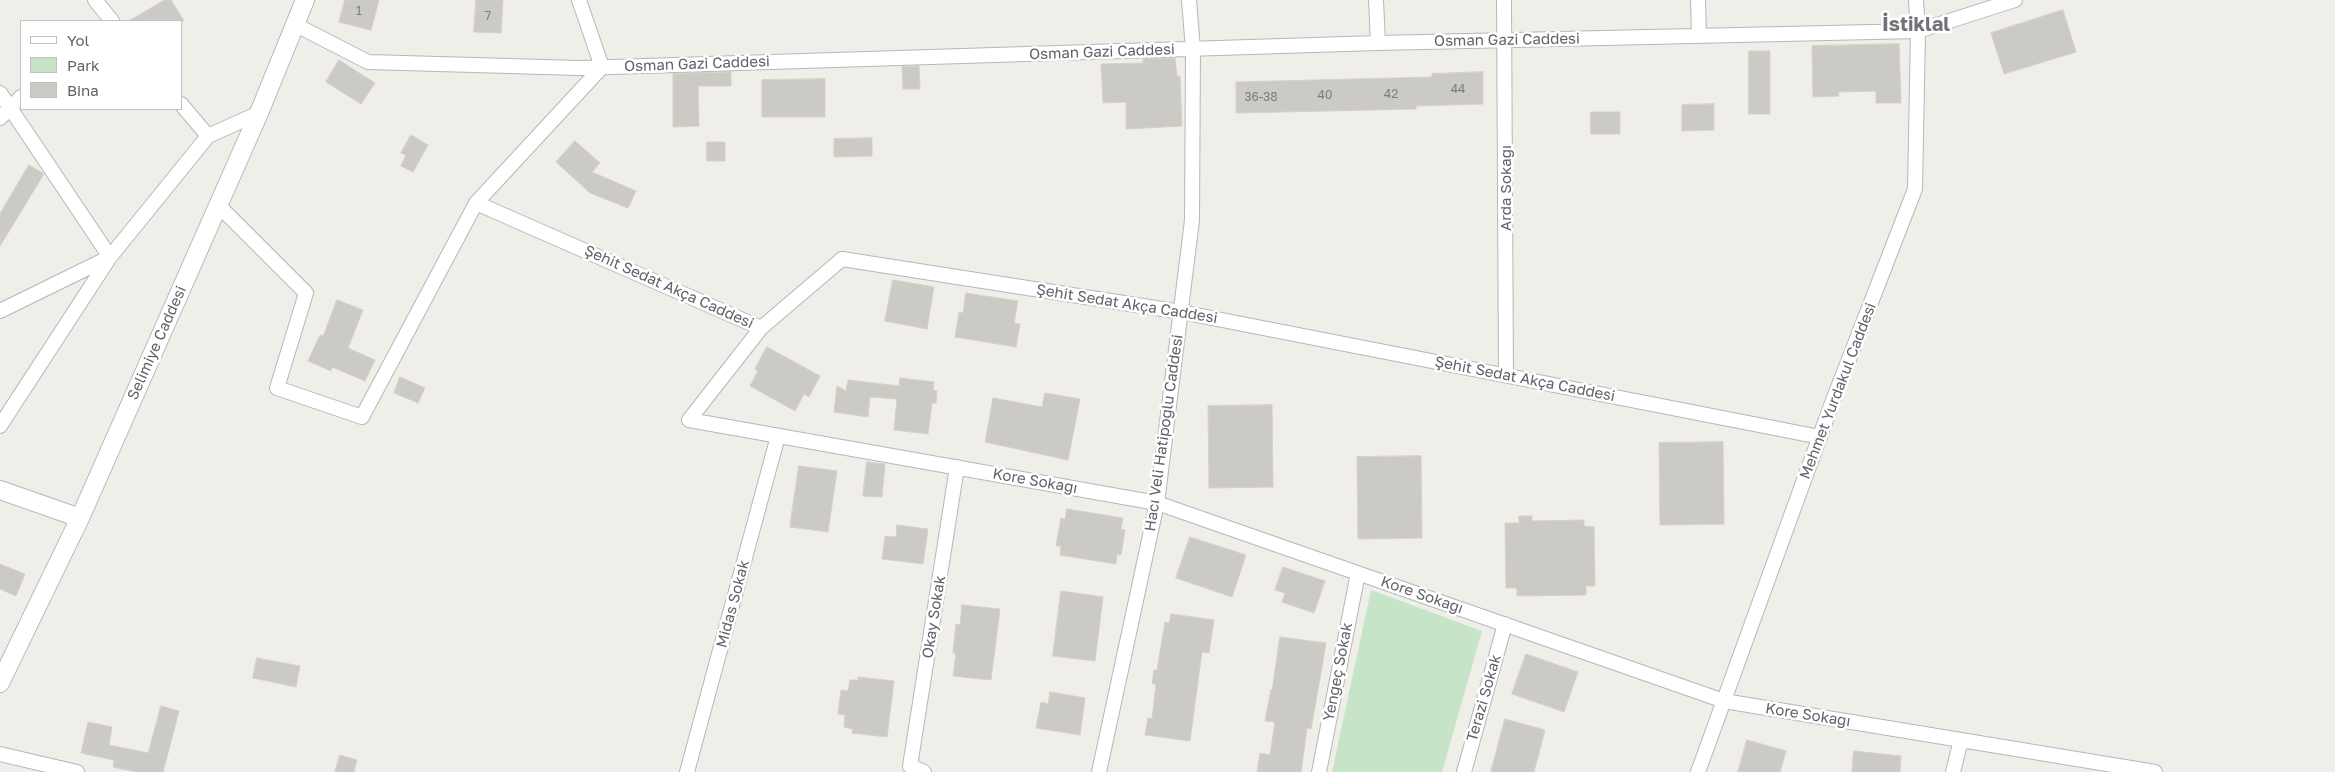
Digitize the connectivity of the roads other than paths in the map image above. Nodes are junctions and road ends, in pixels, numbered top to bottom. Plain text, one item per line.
1 (95, 0) edge
2 (305, 0) edge
3 (579, 0) edge
4 (1190, 0) edge
5 (1376, 0) edge
6 (1504, 0) edge
7 (1698, 0) edge
8 (1916, 0) edge
9 (2015, 0) edge
10 (110, 20) edge
11 (296, 25) junction
12 (1918, 31) junction
13 (1699, 36) junction
14 (1505, 40) junction
15 (1378, 43) junction
16 (1192, 49) junction
17 (602, 68) junction
18 (0, 93) edge
19 (20, 98) edge
20 (182, 105) edge
21 (10, 107) junction
22 (259, 113) junction
23 (0, 118) edge
24 (208, 136) junction
25 (476, 203) junction
26 (218, 205) junction
27 (110, 257) junction
28 (0, 310) edge
29 (1181, 312) junction
30 (761, 328) junction
31 (1506, 376) junction
32 (0, 426) edge
33 (778, 436) junction
34 (1820, 437) junction
35 (957, 468) junction
36 (0, 490) edge
37 (1157, 503) junction
38 (80, 518) junction
39 (1358, 573) junction
40 (1505, 624) junction
41 (0, 683) edge
42 (1724, 701) junction
43 (1961, 740) junction
44 (0, 754) edge
45 (77, 772) edge
46 (687, 772) edge
47 (924, 772) edge
48 (1099, 772) edge
49 (1319, 772) edge
50 (1464, 772) edge
51 (1698, 772) edge
52 (1953, 772) edge
53 (2155, 772) edge

1 - 10 street
2 - 11 street, Selimiye Caddesi
3 - 17 street
4 - 16 street, Hacı Veli Hatipoğlu Caddesi
5 - 15 street
6 - 14 street, Arda Sokağı
7 - 13 street
8 - 12 street, Mehmet Yurdakul Caddesi
9 - 12 street, Osman Gazi Caddesi
11 - 17 street, Osman Gazi Caddesi
11 - 22 street, Selimiye Caddesi
12 - 13 street, Osman Gazi Caddesi
12 - 34 street, Mehmet Yurdakul Caddesi
13 - 14 street, Osman Gazi Caddesi
14 - 15 street, Osman Gazi Caddesi
14 - 31 street, Arda Sokağı
15 - 16 street, Osman Gazi Caddesi
16 - 17 street, Osman Gazi Caddesi
16 - 29 street, Hacı Veli Hatipoğlu Caddesi
17 - 25 street
18 - 21 street
19 - 21 street
20 - 24 street
21 - 23 street
21 - 27 street
22 - 24 street
22 - 26 street, Selimiye Caddesi
24 - 27 street
25 - 26 street
25 - 30 street, Şehit Sedat Akça Caddesi
26 - 38 street, Selimiye Caddesi
27 - 28 street
27 - 32 street
29 - 30 street, Şehit Sedat Akça Caddesi
29 - 31 street, Şehit Sedat Akça Caddesi
29 - 37 street, Hacı Veli Hatipoğlu Caddesi
30 - 33 street, Kore Sokağı
31 - 34 street, Şehit Sedat Akça Caddesi
33 - 35 street, Kore Sokağı
33 - 46 street, Midas Sokak
34 - 42 street, Mehmet Yurdakul Caddesi
35 - 37 street, Kore Sokağı
35 - 47 street, Okay Sokak
36 - 38 street
37 - 39 street, Kore Sokağı
37 - 48 street, Hacı Veli Hatipoğlu Caddesi
38 - 41 street, Selimiye Caddesi
39 - 40 street, Kore Sokağı
39 - 49 street, Yengeç Sokak
40 - 42 street, Kore Sokağı
40 - 50 street, Terazi Sokak
42 - 43 street, Kore Sokağı
42 - 51 street, Mehmet Yurdakul Caddesi
43 - 52 street
43 - 53 street, Kore Sokağı
44 - 45 street

